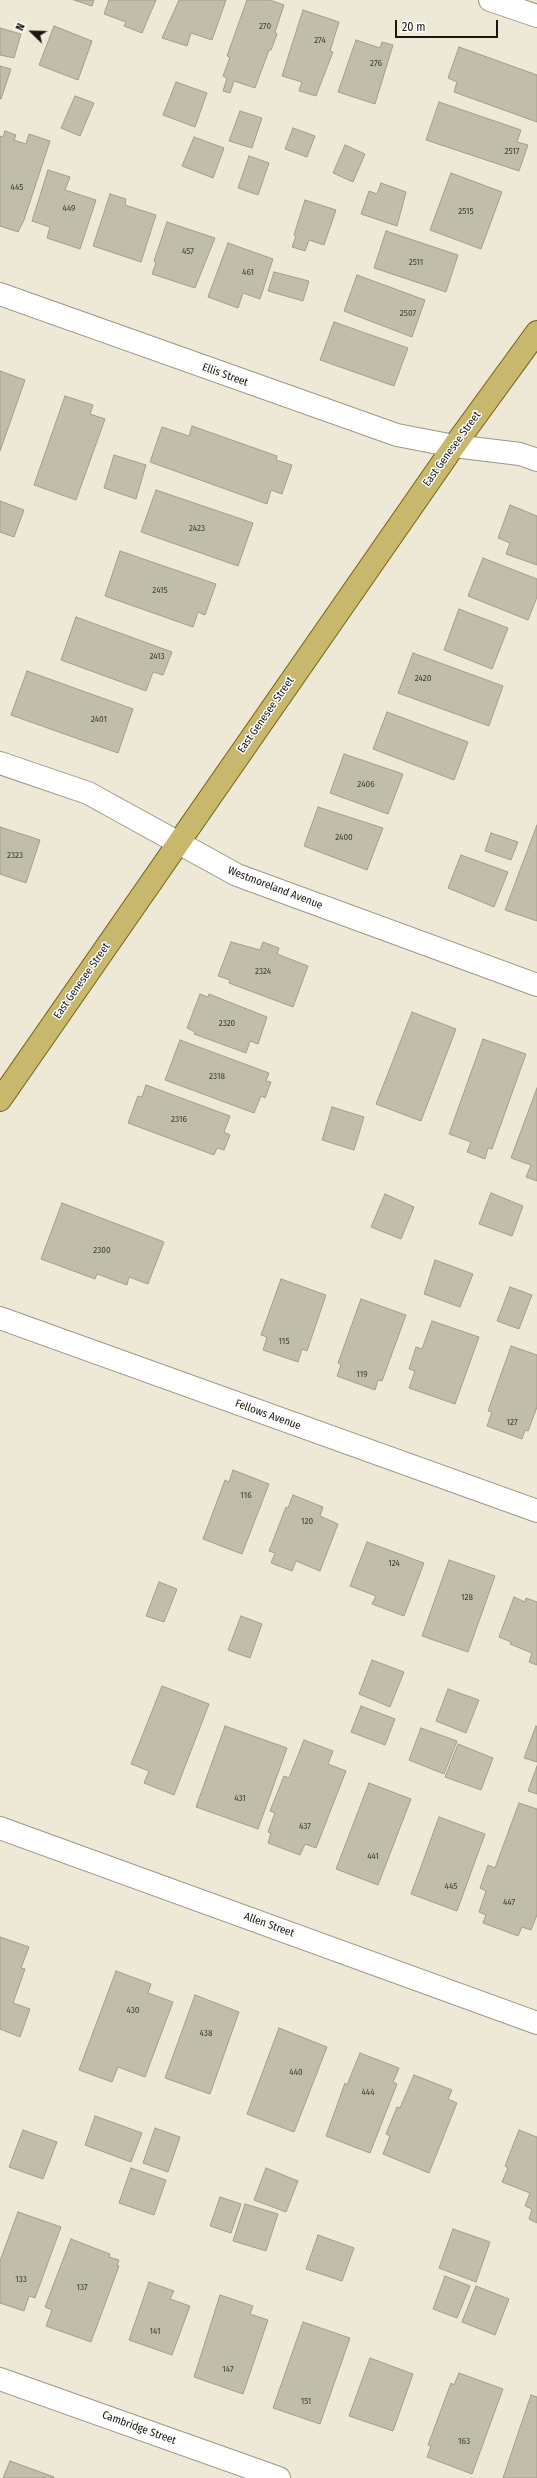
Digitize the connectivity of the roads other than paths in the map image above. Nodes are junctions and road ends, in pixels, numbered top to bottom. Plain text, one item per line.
1 (490, 0) edge
2 (537, 16) edge
3 (0, 294) edge
4 (537, 332) edge
5 (454, 446) junction
6 (537, 460) edge
7 (0, 763) edge
8 (178, 843) junction
9 (537, 985) edge
10 (0, 1100) edge
11 (0, 1318) edge
12 (537, 1511) edge
13 (0, 1828) edge
14 (537, 2023) edge
15 (0, 2379) edge
16 (279, 2478) edge

1 - 2 street
3 - 5 street, Ellis Street
4 - 5 main road, East Genesee Street
5 - 6 street, Ellis Street
5 - 8 main road, East Genesee Street
7 - 8 street, Westmoreland Avenue
8 - 9 street, Westmoreland Avenue
8 - 10 main road, East Genesee Street
11 - 12 street, Fellows Avenue
13 - 14 street, Allen Street
15 - 16 street, Cambridge Street

